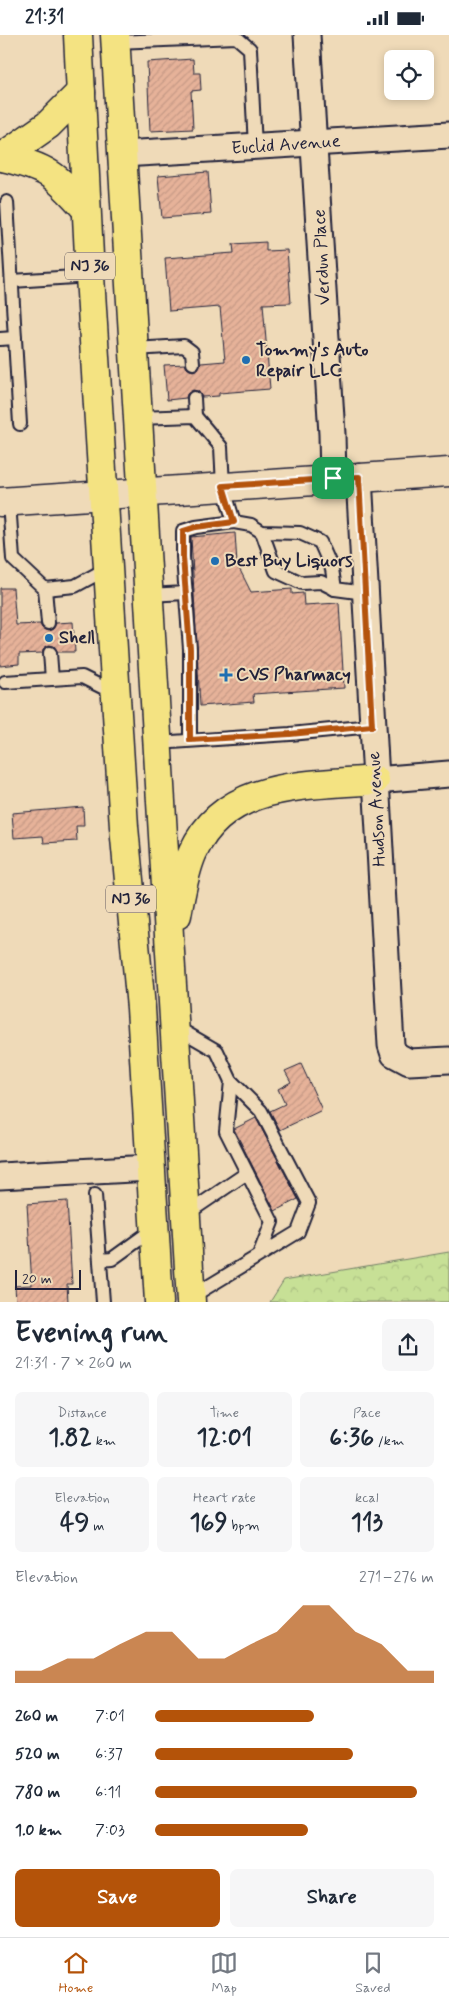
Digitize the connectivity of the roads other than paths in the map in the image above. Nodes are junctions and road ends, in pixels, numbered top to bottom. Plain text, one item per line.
1 (78, 35) edge
2 (308, 35) edge
3 (116, 39) edge
4 (81, 92) junction
5 (449, 135) edge
6 (315, 143) junction
7 (255, 147) junction
8 (122, 154) junction
9 (1, 157) edge
10 (7, 202) dead end
11 (86, 209) junction
12 (90, 276) junction
13 (12, 281) junction
14 (15, 338) junction
15 (0, 339) edge
16 (134, 349) junction
17 (193, 363) dead end
18 (194, 397) dead end
19 (195, 416) junction
20 (138, 418) junction
21 (20, 424) dead end
22 (449, 472) edge
23 (346, 478) junction
24 (223, 486) junction
25 (142, 491) junction
26 (103, 496) junction
27 (5, 502) edge
28 (234, 522) junction
29 (262, 533) junction
30 (108, 568) junction
31 (45, 589) junction
32 (335, 589) junction
33 (186, 593) junction
34 (365, 593) junction
35 (148, 595) junction
36 (48, 623) dead end
37 (50, 653) dead end
38 (52, 679) junction
39 (4, 682) dead end
40 (116, 694) junction
41 (372, 726) junction
42 (190, 740) junction
43 (157, 743) junction
44 (449, 774) edge
45 (375, 780) junction
46 (169, 953) junction
47 (173, 1026) junction
48 (449, 1060) edge
49 (231, 1081) junction
50 (151, 1168) junction
51 (247, 1173) junction
52 (0, 1176) edge
53 (95, 1195) dead end
54 (185, 1215) junction
55 (155, 1227) junction
56 (260, 1255) junction
57 (100, 1260) junction
58 (191, 1299) edge
59 (103, 1302) edge
60 (159, 1302) edge

1 - 4 highway, NJ 36
2 - 6 street, Verdun Place
3 - 7 lane
3 - 8 highway, NJ 36
4 - 9 highway
4 - 11 highway, NJ 36
5 - 6 street, Euclid Avenue
6 - 7 street, Euclid Avenue
6 - 23 street, Verdun Place
7 - 8 street, Euclid Avenue
8 - 16 highway, NJ 36
9 - 11 highway
10 - 13 lane
11 - 12 highway, NJ 36
12 - 13 lane
12 - 26 highway, NJ 36
13 - 14 lane
14 - 15 lane
14 - 21 lane
16 - 17 lane
16 - 20 highway, NJ 36
18 - 19 lane
19 - 20 lane
19 - 24 lane
20 - 25 highway, NJ 36
22 - 23 street
23 - 24 street
23 - 34 street, Hudson Avenue
24 - 25 street
24 - 28 lane
25 - 26 street
25 - 35 highway, NJ 36
26 - 27 street
26 - 30 highway, NJ 36
27 - 31 lane
28 - 29 lane
28 - 33 lane
29 - 32 lane
29 - 32 lane
30 - 31 lane
30 - 40 highway, NJ 36
31 - 36 lane
32 - 34 lane
33 - 35 lane
33 - 42 lane
34 - 41 street, Hudson Avenue
35 - 43 highway, NJ 36
37 - 38 lane
38 - 39 lane
38 - 40 lane
40 - 50 highway, NJ 36
41 - 42 lane
41 - 45 street, Hudson Avenue
42 - 43 lane
43 - 46 highway, NJ 36
44 - 45 street
45 - 46 highway
45 - 48 street, Hudson Avenue
46 - 47 highway, NJ 36
47 - 49 lane
47 - 54 highway, NJ 36
49 - 51 lane
49 - 56 lane
50 - 52 street
50 - 55 highway, NJ 36
51 - 54 lane
51 - 56 lane
53 - 57 lane
54 - 58 highway, NJ 36
55 - 57 lane
55 - 60 highway, NJ 36
56 - 58 lane
57 - 59 lane

